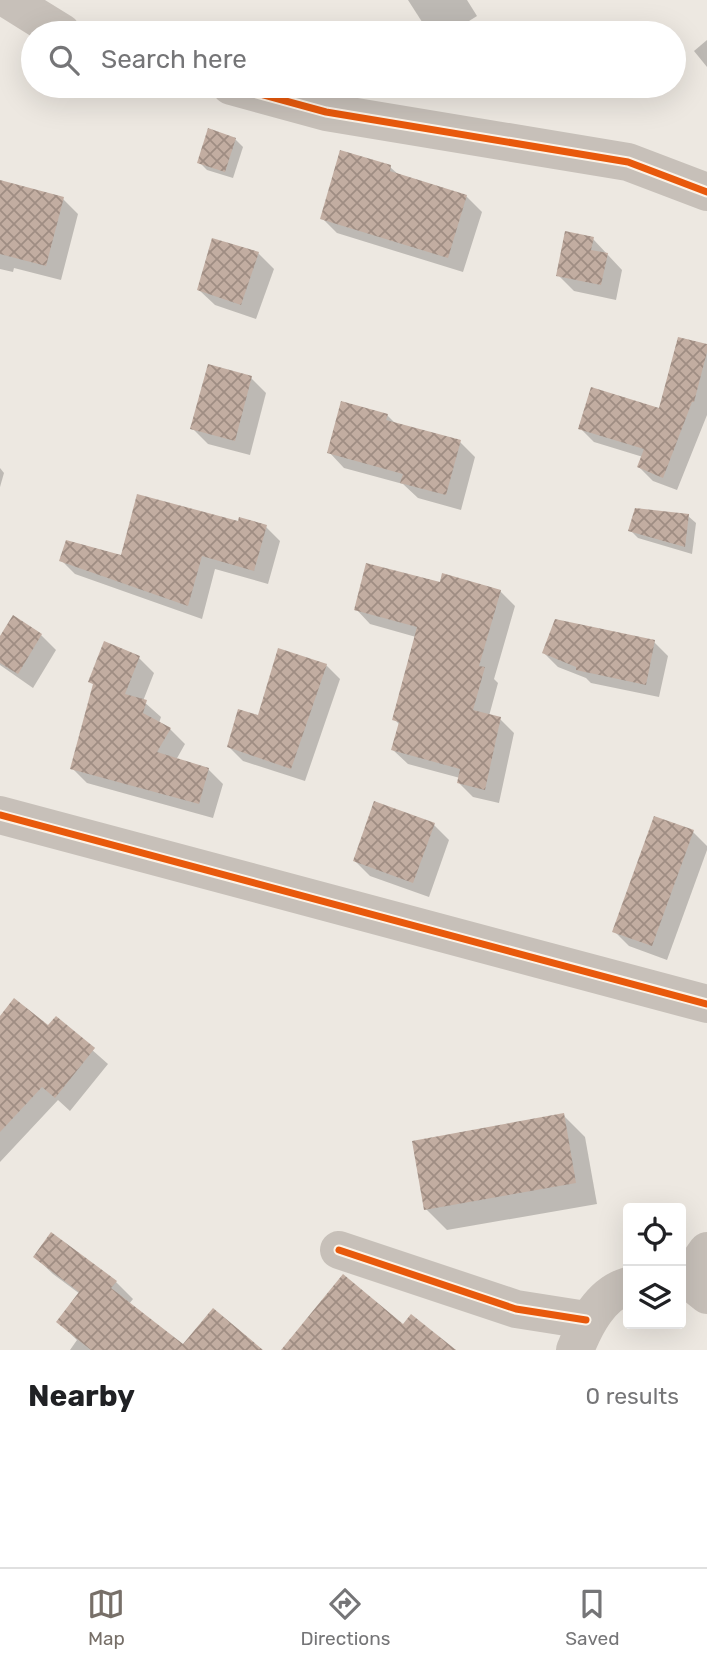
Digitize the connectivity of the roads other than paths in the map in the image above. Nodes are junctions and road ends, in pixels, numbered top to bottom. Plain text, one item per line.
1 (9, 0) edge
2 (43, 21) edge
3 (275, 98) edge
4 (707, 192) edge
5 (0, 815) edge
6 (707, 1003) edge
7 (339, 1250) dead end
8 (623, 1288) edge
9 (581, 1335) edge

1 - 2 street
3 - 4 street
5 - 6 street
7 - 9 street
8 - 9 street

